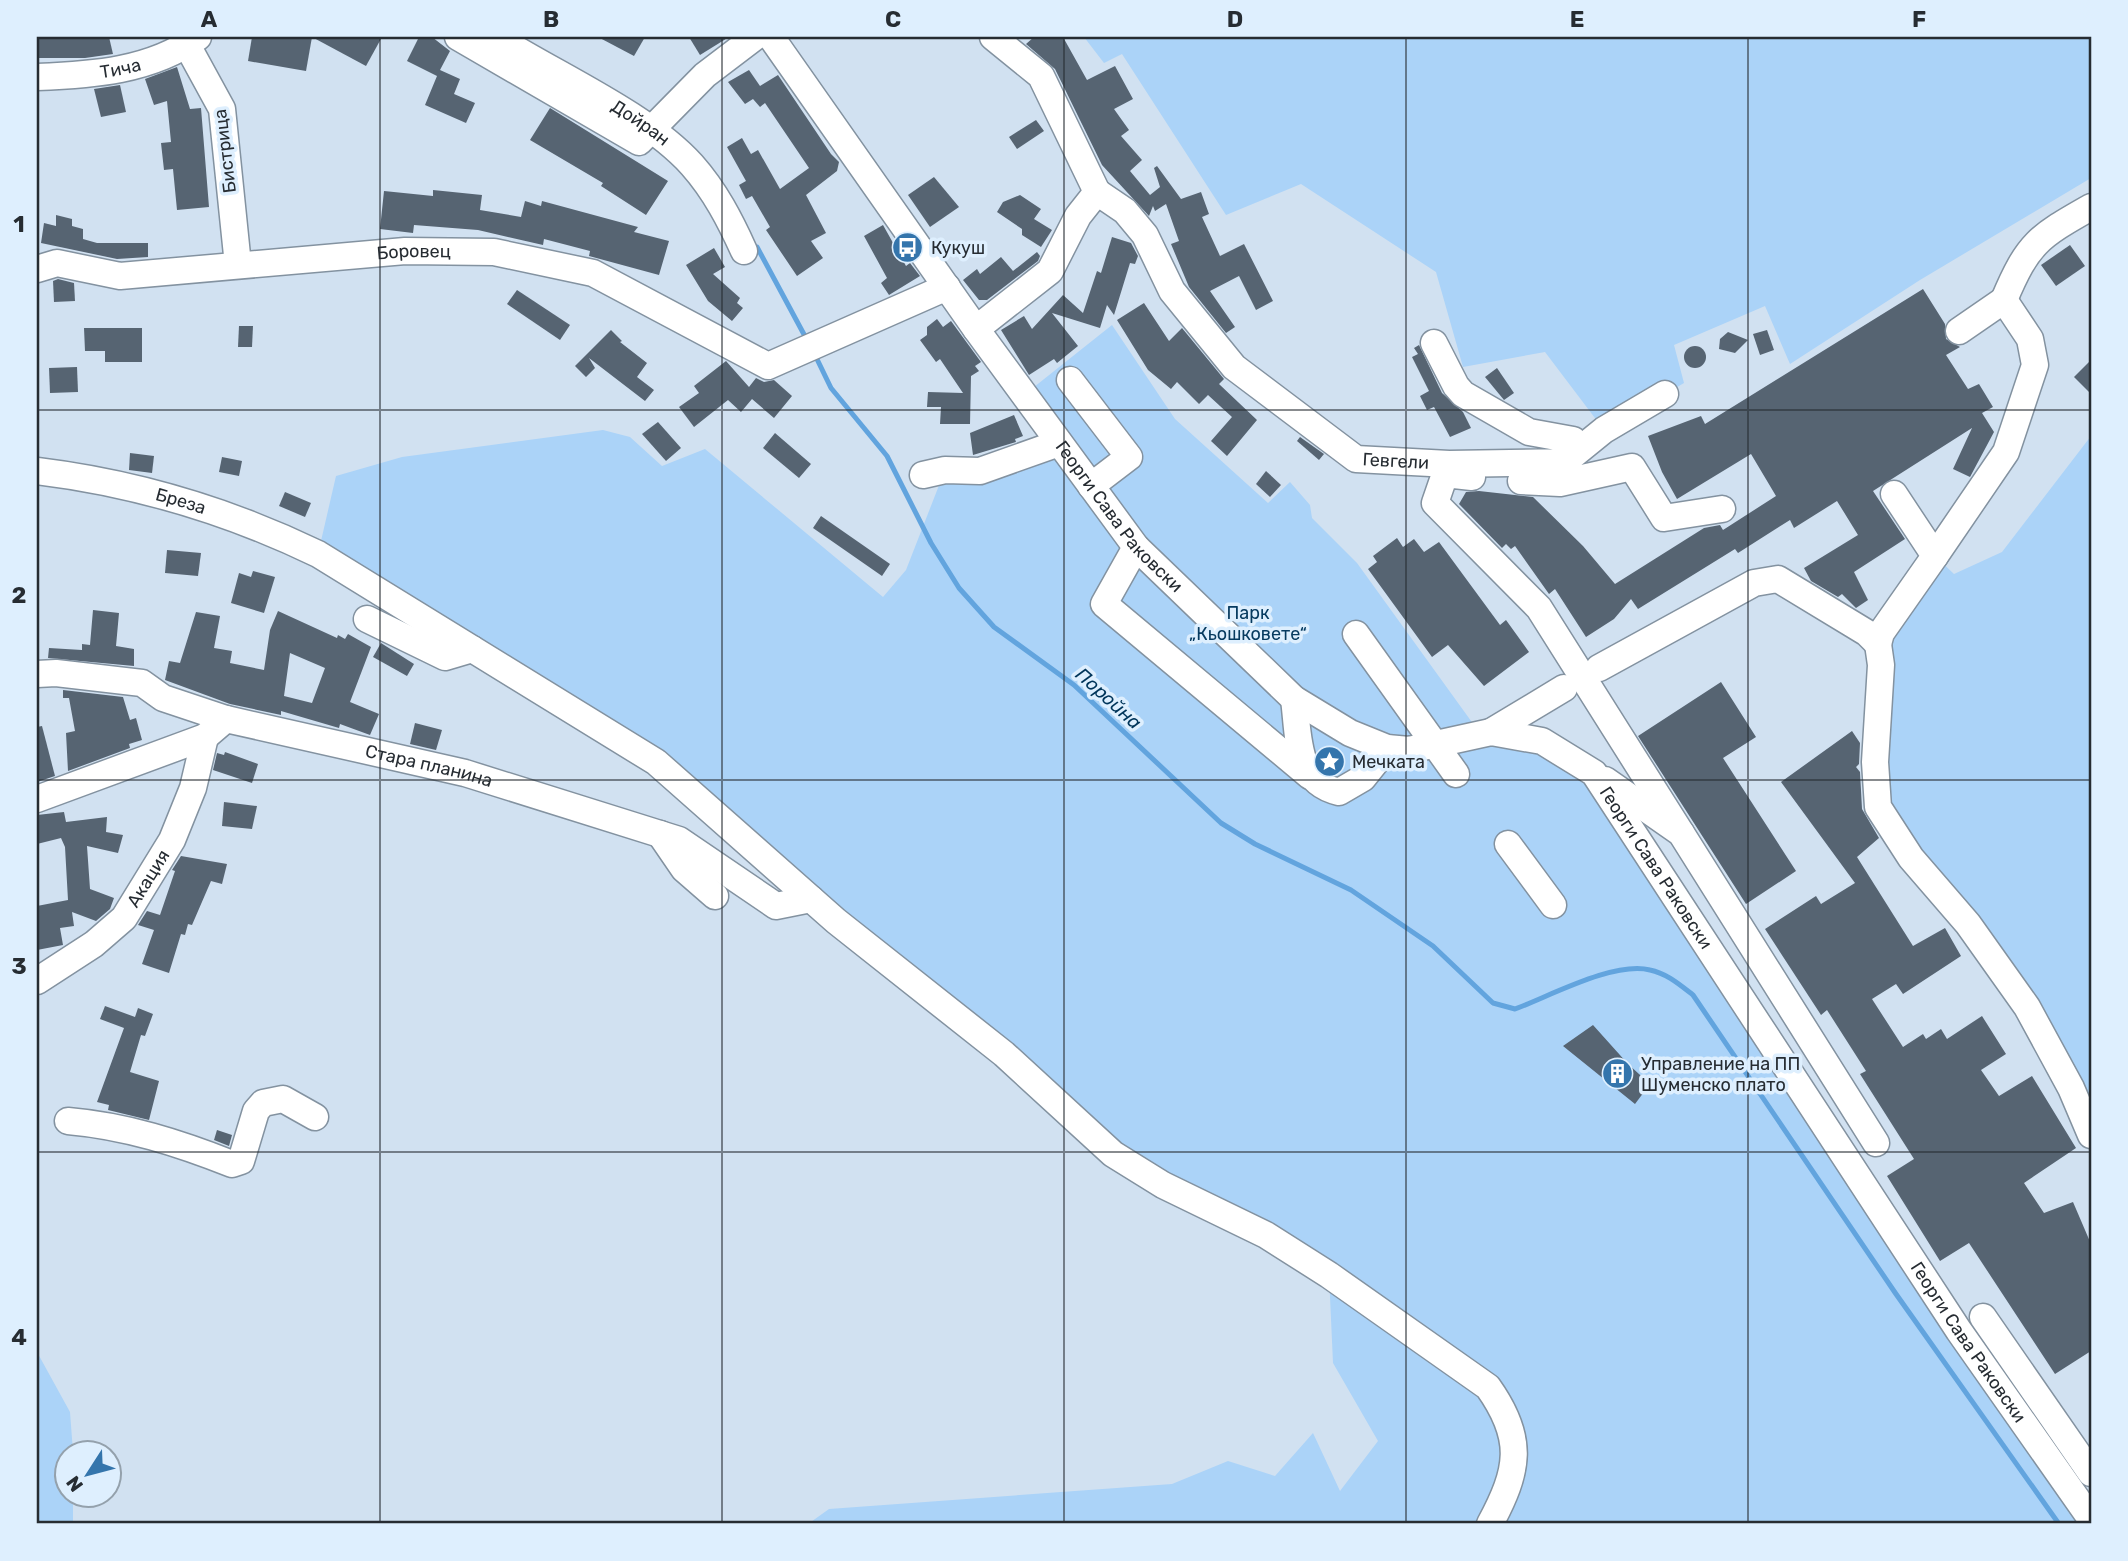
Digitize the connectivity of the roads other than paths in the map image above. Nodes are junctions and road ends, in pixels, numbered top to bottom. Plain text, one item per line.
1 (458, 37) edge
2 (496, 37) edge
3 (755, 37) edge
4 (771, 37) edge
5 (993, 37) edge
6 (192, 41) edge
7 (37, 77) edge
8 (643, 135) junction
9 (1097, 192) junction
10 (2091, 208) edge
11 (744, 251) dead end
12 (44, 263) edge
13 (238, 265) junction
14 (947, 287) junction
15 (2004, 300) junction
16 (976, 328) junction
17 (1959, 331) dead end
18 (1434, 343) dead end
19 (1070, 380) dead end
20 (1665, 394) dead end
21 (1059, 443) junction
22 (1572, 456) junction
23 (37, 471) edge
24 (923, 475) dead end
25 (1091, 486) junction
26 (1895, 494) dead end
27 (1721, 509) dead end
28 (1136, 547) junction
29 (1935, 556) junction
30 (367, 619) dead end
31 (1356, 634) dead end
32 (1878, 644) junction
33 (472, 649) junction
34 (1599, 668) dead end
35 (37, 674) edge
36 (1564, 688) dead end
37 (1294, 699) junction
38 (226, 719) junction
39 (1491, 732) junction
40 (205, 737) junction
41 (1436, 746) junction
42 (1387, 748) junction
43 (1594, 773) junction
44 (1456, 774) dead end
45 (1310, 776) junction
46 (37, 799) edge
47 (1681, 833) junction
48 (660, 834) junction
49 (1508, 844) dead end
50 (715, 896) dead end
51 (811, 900) junction
52 (1553, 905) dead end
53 (37, 981) edge
54 (315, 1117) dead end
55 (68, 1121) dead end
56 (2091, 1135) edge
57 (1876, 1143) dead end
58 (1983, 1317) dead end
59 (2091, 1473) edge
60 (2091, 1519) edge
61 (1490, 1524) edge

1 - 8 street, Дойран
2 - 8 street, Дойран
3 - 8 street
4 - 14 street, Георги Сава Раковски
5 - 9 street
6 - 7 street, Тича
6 - 13 street, Бистрица
8 - 11 street, Дойран
9 - 16 street
9 - 22 street, Гевгели
10 - 15 street
12 - 13 street, Боровец
13 - 14 street, Боровец
14 - 16 street, Георги Сава Раковски
15 - 17 street
15 - 29 street
16 - 21 street, Георги Сава Раковски
18 - 22 street
19 - 25 street
20 - 22 street
21 - 24 street
21 - 25 street, Георги Сава Раковски
23 - 33 street, Бреза
25 - 28 street, Георги Сава Раковски
26 - 29 street
27 - 47 street
28 - 37 street, Георги Сава Раковски
28 - 45 street
29 - 32 street
30 - 33 street
31 - 41 street
32 - 34 street
32 - 56 street
33 - 51 street, Бреза
35 - 38 street
36 - 39 street
37 - 42 street, Георги Сава Раковски
37 - 45 street
38 - 40 street
38 - 48 street, Стара планина
39 - 41 street, Георги Сава Раковски
39 - 43 street, Георги Сава Раковски
40 - 46 street
40 - 53 street, Акация
41 - 42 street, Георги Сава Раковски
41 - 44 street
42 - 45 street
43 - 47 street
43 - 60 street, Георги Сава Раковски
47 - 57 street
48 - 50 street
48 - 51 street, Стара планина
49 - 52 street
51 - 61 street, Бреза
54 - 55 street
58 - 59 street

